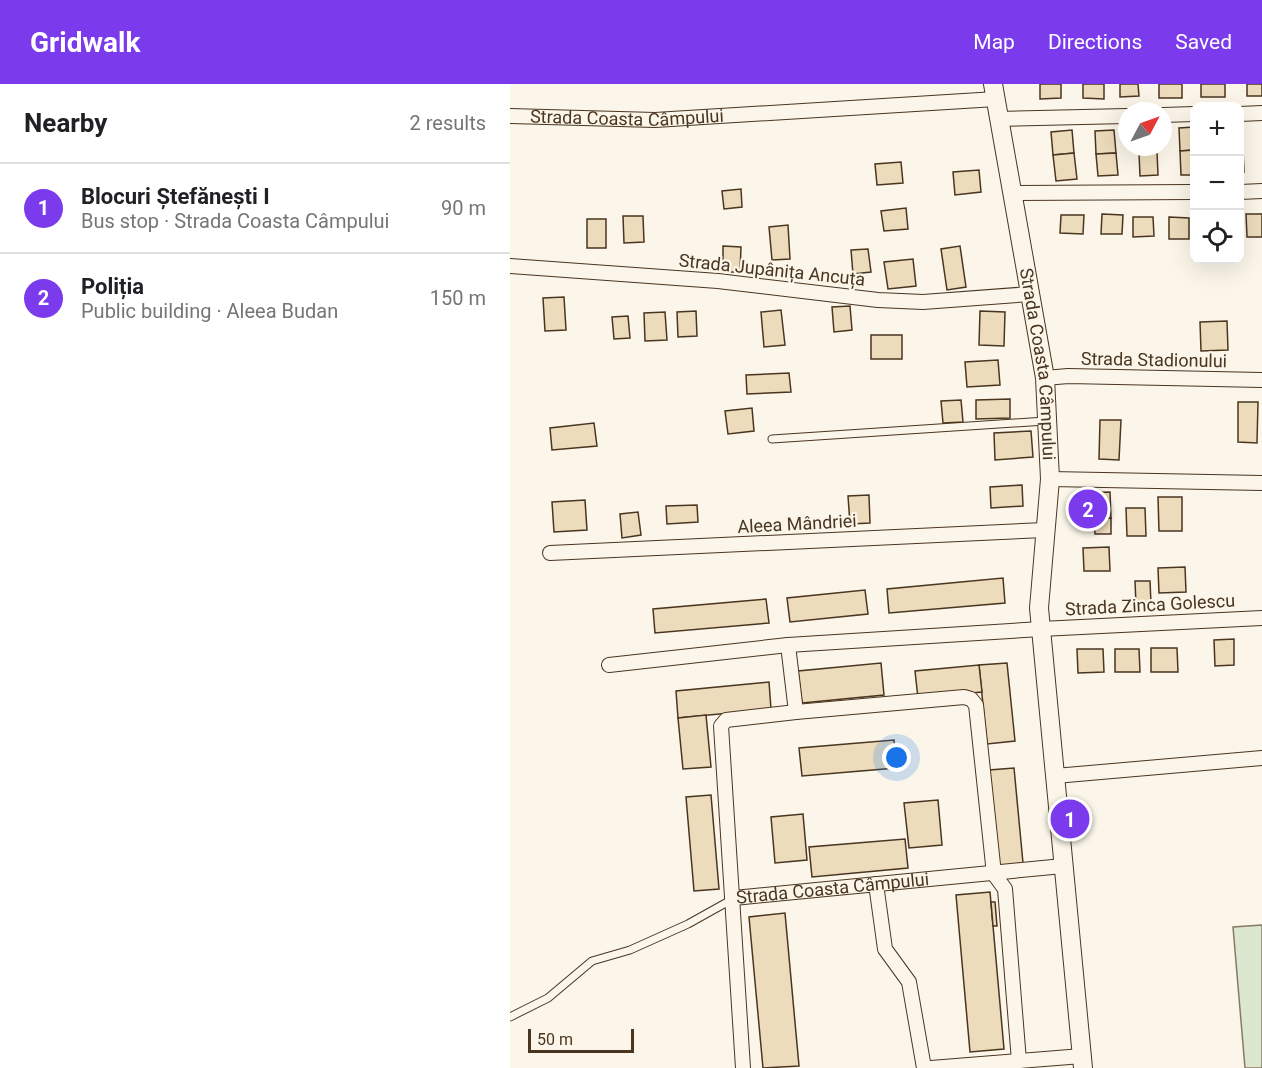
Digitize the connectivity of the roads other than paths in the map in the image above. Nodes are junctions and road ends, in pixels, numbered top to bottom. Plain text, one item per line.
1 (994, 92) edge
2 (1262, 113) edge
3 (1190, 114) edge
4 (1244, 114) edge
5 (1172, 115) edge
6 (510, 116) edge
7 (1118, 116) edge
8 (999, 118) junction
9 (1262, 191) edge
10 (1190, 192) edge
11 (1244, 192) edge
12 (1012, 193) junction
13 (510, 266) edge
14 (1030, 294) junction
15 (1045, 378) junction
16 (1262, 380) edge
17 (1047, 421) junction
18 (772, 439) dead end
19 (1050, 479) junction
20 (1262, 483) edge
21 (1045, 530) junction
22 (550, 553) dead end
23 (1262, 618) edge
24 (1041, 628) junction
25 (788, 645) junction
26 (609, 665) dead end
27 (796, 712) junction
28 (1262, 758) edge
29 (1055, 776) junction
30 (1064, 866) junction
31 (994, 874) junction
32 (876, 884) junction
33 (734, 898) junction
34 (510, 1017) edge
35 (1019, 1061) junction
36 (1082, 1062) edge
37 (998, 1066) edge
38 (743, 1068) edge
39 (924, 1068) edge
40 (931, 1068) edge

1 - 6 street, Strada Coasta Câmpului
1 - 8 street, Strada Coasta Câmpului
2 - 4 street
3 - 5 street
7 - 8 street
8 - 12 street, Strada Coasta Câmpului
9 - 11 street
10 - 12 street
12 - 14 street, Strada Coasta Câmpului
13 - 14 street, Strada Jupânița Ancuța
14 - 15 street, Strada Coasta Câmpului
15 - 16 street, Strada Stadionului
15 - 17 street, Strada Coasta Câmpului
17 - 18 lane
17 - 19 street, Strada Coasta Câmpului
19 - 20 street
19 - 21 street, Strada Coasta Câmpului
21 - 22 street, Aleea Mândriei
21 - 24 street, Strada Coasta Câmpului
23 - 24 street, Strada Zinca Golescu
24 - 25 street
24 - 29 street, Strada Coasta Câmpului
25 - 26 street
25 - 27 street
27 - 31 street
27 - 33 street
28 - 29 street
29 - 30 street, Strada Coasta Câmpului
30 - 31 street, Strada Coasta Câmpului
30 - 36 street, Strada Coasta Câmpului
31 - 32 street, Strada Coasta Câmpului
31 - 35 street
32 - 33 street, Strada Coasta Câmpului
32 - 39 street
33 - 34 lane
33 - 38 street, Strada Coasta Câmpului
35 - 36 street, Strada Coasta Câmpului
35 - 37 street, Strada Coasta Câmpului
37 - 40 street, Strada Coasta Câmpului

